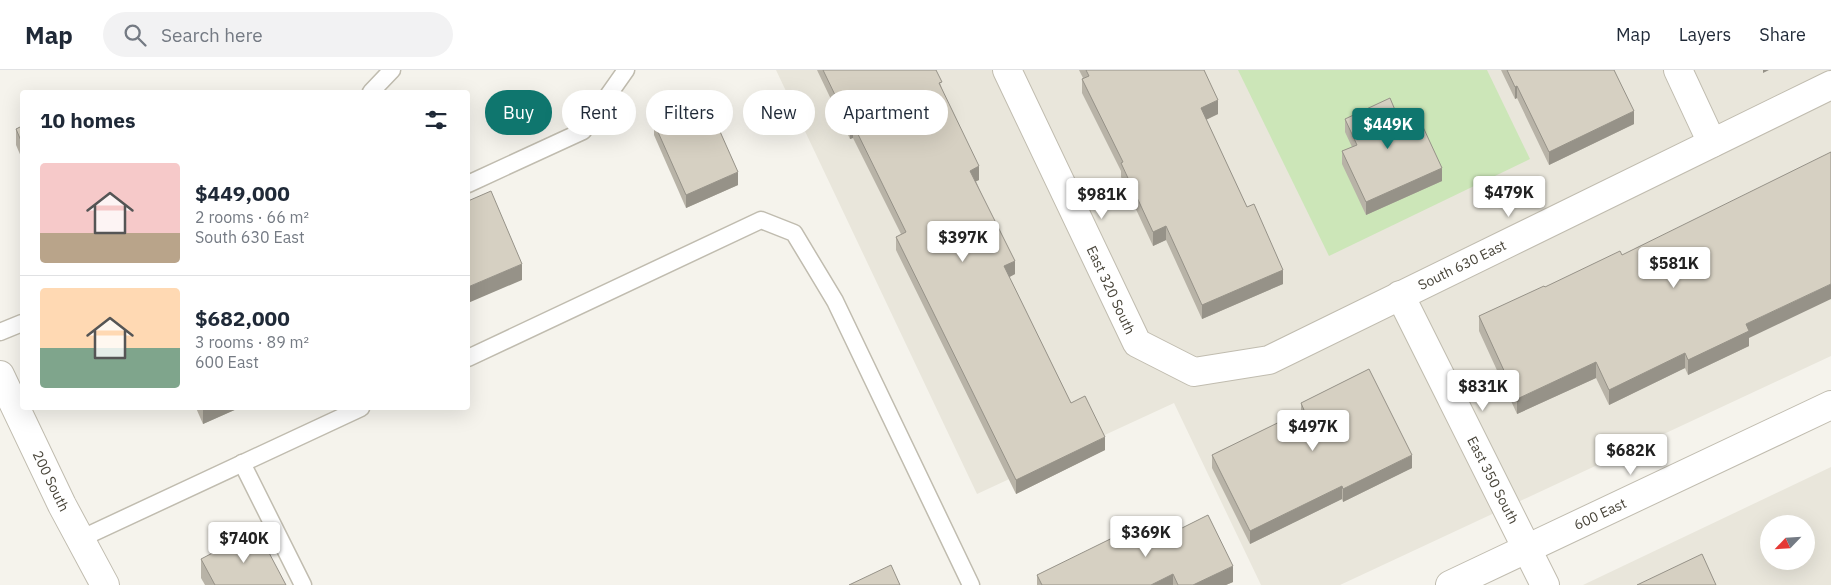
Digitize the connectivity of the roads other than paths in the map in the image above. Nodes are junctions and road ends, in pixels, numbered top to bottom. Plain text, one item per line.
1 (392, 70) edge
2 (626, 70) edge
3 (1007, 70) edge
4 (1678, 70) edge
5 (1831, 85) edge
6 (373, 90) edge
7 (1712, 143) junction
8 (470, 183) edge
9 (1400, 295) junction
10 (20, 324) edge
11 (0, 332) edge
12 (470, 357) edge
13 (1194, 372) joint
14 (0, 376) edge
15 (1831, 405) edge
16 (357, 410) edge
17 (242, 463) junction
18 (80, 538) junction
19 (1527, 548) junction
20 (105, 585) edge
21 (303, 585) edge
22 (971, 585) edge
23 (1450, 585) edge
24 (1545, 585) edge

1 - 6 lane
2 - 8 lane
3 - 13 street, East 320 South
4 - 7 street
5 - 7 street, South 630 East
7 - 9 street, South 630 East
9 - 13 street, South 630 East
9 - 19 street, East 350 South
10 - 11 lane
12 - 22 lane
14 - 18 street, 200 South
15 - 19 street, 600 East
16 - 17 lane
17 - 18 lane
17 - 21 lane
18 - 20 street, 200 South
19 - 23 street, 600 East
19 - 24 street, East 350 South

